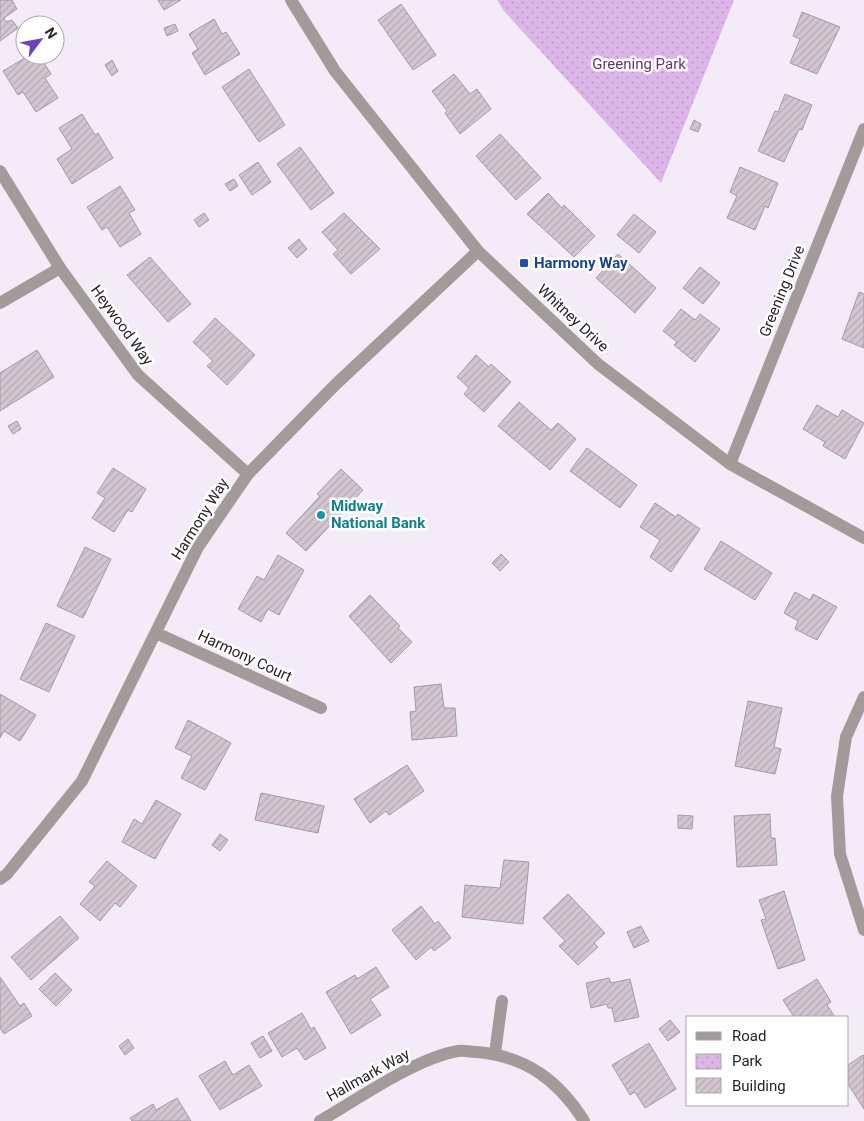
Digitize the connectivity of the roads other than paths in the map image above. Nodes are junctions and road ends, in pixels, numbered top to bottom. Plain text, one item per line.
1 (291, 0) edge
2 (864, 129) edge
3 (0, 171) edge
4 (478, 251) junction
5 (60, 268) junction
6 (0, 303) edge
7 (730, 464) junction
8 (248, 474) junction
9 (864, 538) edge
10 (156, 633) junction
11 (864, 697) edge
12 (321, 708) dead end
13 (0, 879) edge
14 (864, 930) edge
15 (502, 1001) dead end
16 (495, 1054) junction
17 (320, 1121) edge
18 (584, 1121) edge

1 - 4 street, Whitney Drive
2 - 7 street, Greening Drive
3 - 5 street, Heywood Way
4 - 7 street, Whitney Drive
4 - 8 street, Harmony Way
5 - 6 street
5 - 8 street, Heywood Way
7 - 9 street, Whitney Drive
8 - 10 street, Harmony Way
10 - 12 street, Harmony Court
10 - 13 street, Harmony Way
11 - 14 street
15 - 16 street
16 - 17 street, Hallmark Way
16 - 18 street, Hallmark Way

